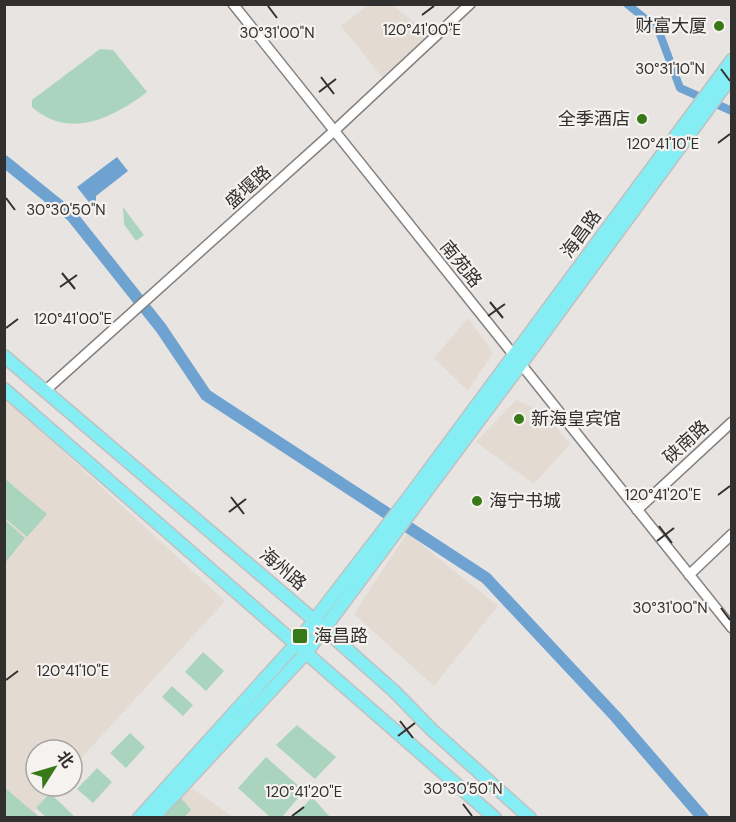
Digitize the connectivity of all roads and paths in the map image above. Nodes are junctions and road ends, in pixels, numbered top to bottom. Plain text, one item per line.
1 (233, 4) edge
2 (470, 4) edge
3 (732, 60) edge
4 (732, 76) edge
5 (716, 89) junction
6 (334, 132) junction
7 (4, 356) edge
8 (517, 361) junction
9 (4, 389) edge
10 (46, 390) junction
11 (732, 422) edge
12 (637, 510) junction
13 (732, 534) edge
14 (689, 575) junction
15 (319, 624) junction
16 (731, 627) edge
17 (296, 644) junction
18 (306, 653) junction
19 (139, 818) edge
20 (153, 818) edge
21 (495, 818) edge
22 (530, 818) edge

1 - 6 street, 南苑路
2 - 6 street, 盛堰路
3 - 5 main road, 海昌路
4 - 5 main road, 海昌路
5 - 8 main road, 海昌路
6 - 8 street, 南苑路
6 - 10 street, 盛堰路
7 - 10 main road, 海州路
8 - 12 street, 南苑路
8 - 15 main road, 海昌路
9 - 17 main road
10 - 15 main road, 海州路
11 - 12 street, 硖南路
12 - 14 street, 南苑路
13 - 14 street
14 - 16 street, 南苑路
15 - 17 main road, 海昌路
15 - 18 main road, 海昌路
15 - 22 main road, 海州路
17 - 18 main road
17 - 19 main road, 海昌路
18 - 20 main road, 海昌路
18 - 21 main road

